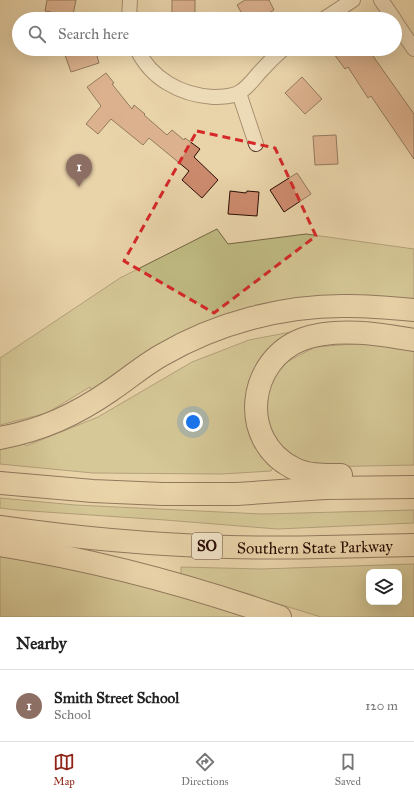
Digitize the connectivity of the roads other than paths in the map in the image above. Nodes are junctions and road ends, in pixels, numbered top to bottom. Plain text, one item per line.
1 (130, 0) edge
2 (352, 0) edge
3 (381, 0) edge
4 (129, 12) edge
5 (334, 12) edge
6 (389, 12) edge
7 (402, 32) edge
8 (414, 49) edge
9 (140, 56) edge
10 (276, 56) edge
11 (239, 93) junction
12 (256, 144) dead end
13 (414, 310) edge
14 (414, 327) edge
15 (414, 340) edge
16 (60, 421) junction
17 (0, 438) edge
18 (414, 473) edge
19 (0, 483) edge
20 (414, 487) edge
21 (0, 527) edge
22 (0, 545) edge
23 (414, 545) edge
24 (280, 617) edge

1 - 4 street
2 - 5 street
3 - 6 street
7 - 8 street
9 - 11 street
10 - 11 street
11 - 12 street
13 - 16 highway
14 - 16 highway
15 - 18 highway
16 - 17 highway
19 - 20 highway
21 - 23 highway, Southern State Parkway / SO
22 - 24 highway

